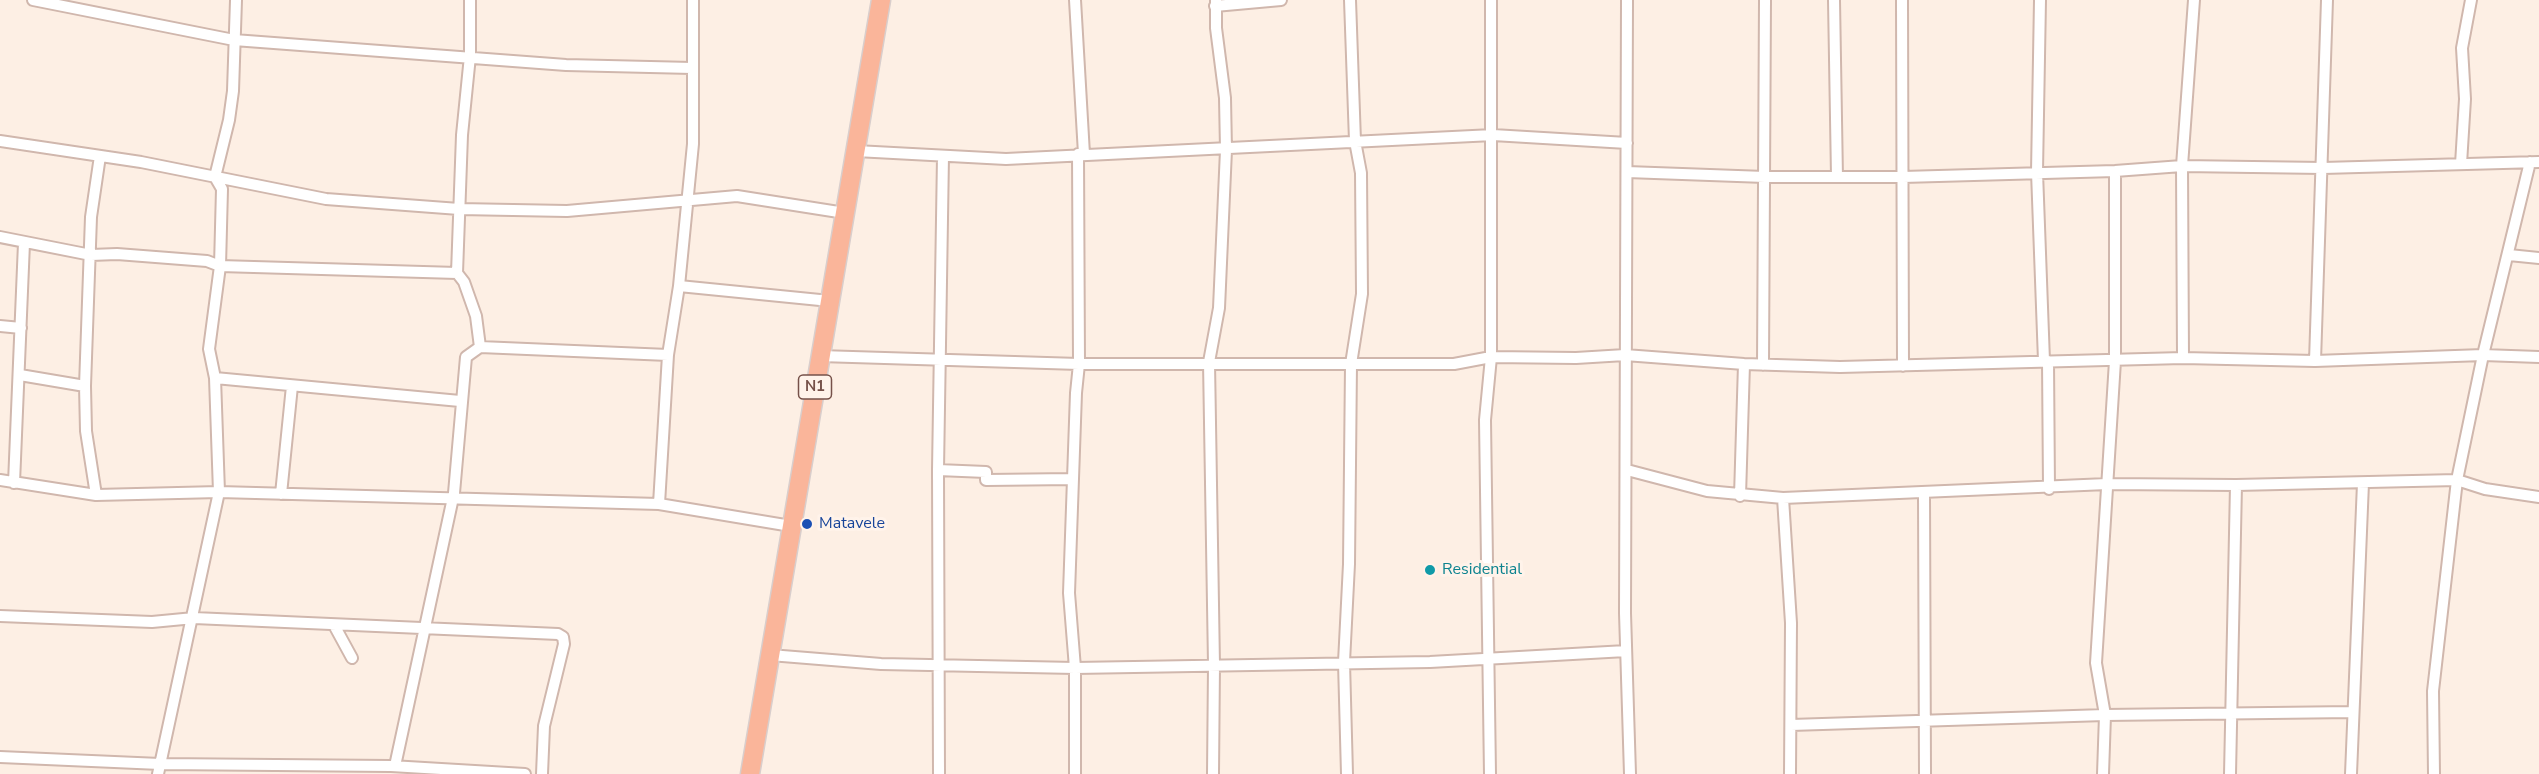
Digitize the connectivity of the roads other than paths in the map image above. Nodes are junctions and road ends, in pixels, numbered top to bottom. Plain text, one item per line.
1 (33, 0) edge
2 (236, 0) edge
3 (470, 0) edge
4 (693, 0) edge
5 (881, 0) edge
6 (1075, 0) edge
7 (1281, 0) edge
8 (1350, 0) edge
9 (1491, 0) edge
10 (1627, 0) edge
11 (1765, 0) edge
12 (1834, 0) edge
13 (1902, 0) edge
14 (2040, 0) edge
15 (2194, 0) edge
16 (2327, 0) edge
17 (2471, 0) edge
18 (1216, 3) edge
19 (234, 40) junction
20 (470, 56) junction
21 (692, 68) junction
22 (1493, 135) junction
23 (0, 141) edge
24 (1355, 141) junction
25 (1627, 143) junction
26 (1226, 150) junction
27 (856, 151) junction
28 (1081, 154) junction
29 (100, 156) junction
30 (943, 156) junction
31 (2535, 162) edge
32 (2460, 164) junction
33 (2182, 166) junction
34 (2323, 168) junction
35 (2115, 171) junction
36 (1627, 172) junction
37 (2037, 172) junction
38 (215, 177) junction
39 (1765, 177) junction
40 (1837, 177) junction
41 (1903, 177) junction
42 (685, 202) junction
43 (459, 209) junction
44 (845, 213) junction
45 (0, 237) edge
46 (24, 243) junction
47 (91, 255) junction
48 (2509, 255) junction
49 (2539, 258) edge
50 (220, 266) junction
51 (457, 273) junction
52 (679, 286) junction
53 (830, 302) junction
54 (0, 326) edge
55 (21, 328) junction
56 (480, 347) junction
57 (668, 355) junction
58 (1625, 355) junction
59 (2483, 355) junction
60 (820, 356) junction
61 (940, 357) junction
62 (1491, 357) junction
63 (2539, 357) edge
64 (2183, 358) junction
65 (2046, 361) junction
66 (2115, 361) junction
67 (2315, 361) junction
68 (1209, 362) junction
69 (1079, 364) junction
70 (1351, 364) junction
71 (1744, 364) junction
72 (1763, 365) junction
73 (1903, 366) junction
74 (20, 375) junction
75 (215, 378) junction
76 (85, 386) junction
77 (292, 386) junction
78 (460, 401) junction
79 (938, 470) junction
80 (1627, 470) junction
81 (1073, 479) junction
82 (0, 480) edge
83 (2457, 480) junction
84 (14, 483) junction
85 (2363, 483) junction
86 (2107, 484) junction
87 (2236, 485) junction
88 (2049, 489) junction
89 (219, 492) junction
90 (281, 494) junction
91 (1924, 494) junction
92 (96, 495) junction
93 (1740, 496) junction
94 (2539, 496) edge
95 (1783, 498) junction
96 (453, 499) junction
97 (659, 504) junction
98 (791, 526) junction
99 (0, 616) edge
100 (194, 618) junction
101 (334, 625) junction
102 (426, 629) junction
103 (1626, 651) junction
104 (770, 655) junction
105 (352, 658) dead end
106 (1489, 658) junction
107 (1344, 662) junction
108 (1215, 665) junction
109 (939, 666) junction
110 (1076, 668) junction
111 (2353, 712) junction
112 (2232, 713) junction
113 (2105, 715) junction
114 (1925, 720) junction
115 (1791, 725) junction
116 (0, 757) edge
117 (159, 769) edge
118 (392, 769) edge
119 (525, 774) edge
120 (542, 774) edge
121 (750, 774) edge
122 (939, 774) edge
123 (1076, 774) edge
124 (1213, 774) edge
125 (1347, 774) edge
126 (1490, 774) edge
127 (1630, 774) edge
128 (1791, 774) edge
129 (1925, 774) edge
130 (2103, 774) edge
131 (2230, 774) edge
132 (2351, 774) edge
133 (2434, 774) edge

1 - 19 street
2 - 19 street
3 - 20 street
4 - 21 street
5 - 27 highway, N1
6 - 28 street
7 - 18 street
8 - 24 street
9 - 22 street
10 - 25 street
11 - 39 street
12 - 40 street
13 - 41 street
14 - 37 street
15 - 33 street
16 - 34 street
17 - 32 street
18 - 26 street
19 - 20 street
19 - 38 street
20 - 21 street
20 - 43 street
21 - 42 street
22 - 24 street
22 - 25 street
22 - 62 street
23 - 29 street
24 - 26 street
24 - 70 street
25 - 36 street
26 - 28 street
26 - 68 street
27 - 30 street
27 - 44 highway, N1
28 - 30 street
28 - 69 street
29 - 38 street
29 - 47 street
30 - 61 street
31 - 32 street
31 - 48 street
32 - 34 street
33 - 34 street
33 - 35 street
33 - 64 street
34 - 67 street
35 - 37 street
35 - 66 street
36 - 39 street
36 - 58 street
37 - 41 street
37 - 65 street
38 - 43 street
38 - 50 street
39 - 40 street
39 - 72 street
40 - 41 street
41 - 73 street
42 - 43 street
42 - 44 street
42 - 52 street
43 - 51 street
44 - 53 highway, N1
45 - 46 street
46 - 47 street
46 - 55 street
47 - 50 street
47 - 76 street
48 - 49 street
48 - 59 street
50 - 51 street
50 - 75 street
51 - 56 street
52 - 53 street
52 - 57 street
53 - 60 highway, N1
54 - 55 street
55 - 74 street
56 - 57 street
56 - 78 street
57 - 97 street
58 - 62 street
58 - 71 street
58 - 80 street
59 - 63 street
59 - 67 street
59 - 83 street
60 - 61 street
60 - 98 highway, N1
61 - 69 street
61 - 79 street
62 - 70 street
62 - 106 street
64 - 66 street
64 - 67 street
65 - 66 street
65 - 73 street
65 - 88 street
66 - 86 street
68 - 69 street
68 - 70 street
68 - 108 street
69 - 81 street
70 - 107 street
71 - 72 street
71 - 93 street
72 - 73 street
74 - 76 street
74 - 84 street
75 - 77 street
75 - 89 street
76 - 92 street
77 - 78 street
77 - 90 street
78 - 96 street
79 - 81 street
79 - 109 street
80 - 93 street
80 - 103 street
81 - 110 street
82 - 84 street
83 - 85 street
83 - 94 street
83 - 133 street
84 - 92 street
85 - 87 street
85 - 111 street
86 - 87 street
86 - 88 street
86 - 113 street
87 - 112 street
88 - 91 street
89 - 90 street
89 - 92 street
89 - 100 street
90 - 96 street
91 - 95 street
91 - 114 street
93 - 95 street
95 - 115 street
96 - 97 street
96 - 102 street
97 - 98 street
98 - 104 highway, N1
99 - 100 street
100 - 101 street
100 - 117 street
101 - 102 street
101 - 105 street
102 - 118 street
102 - 120 street
103 - 106 street
103 - 127 street
104 - 109 street
104 - 121 highway, N1
106 - 107 street
106 - 126 street
107 - 108 street
107 - 125 street
108 - 110 street
108 - 124 street
109 - 110 street
109 - 122 street
110 - 123 street
111 - 112 street
111 - 132 street
112 - 113 street
112 - 131 street
113 - 114 street
113 - 130 street
114 - 115 street
114 - 129 street
115 - 128 street
116 - 117 street
117 - 118 street
118 - 119 street

